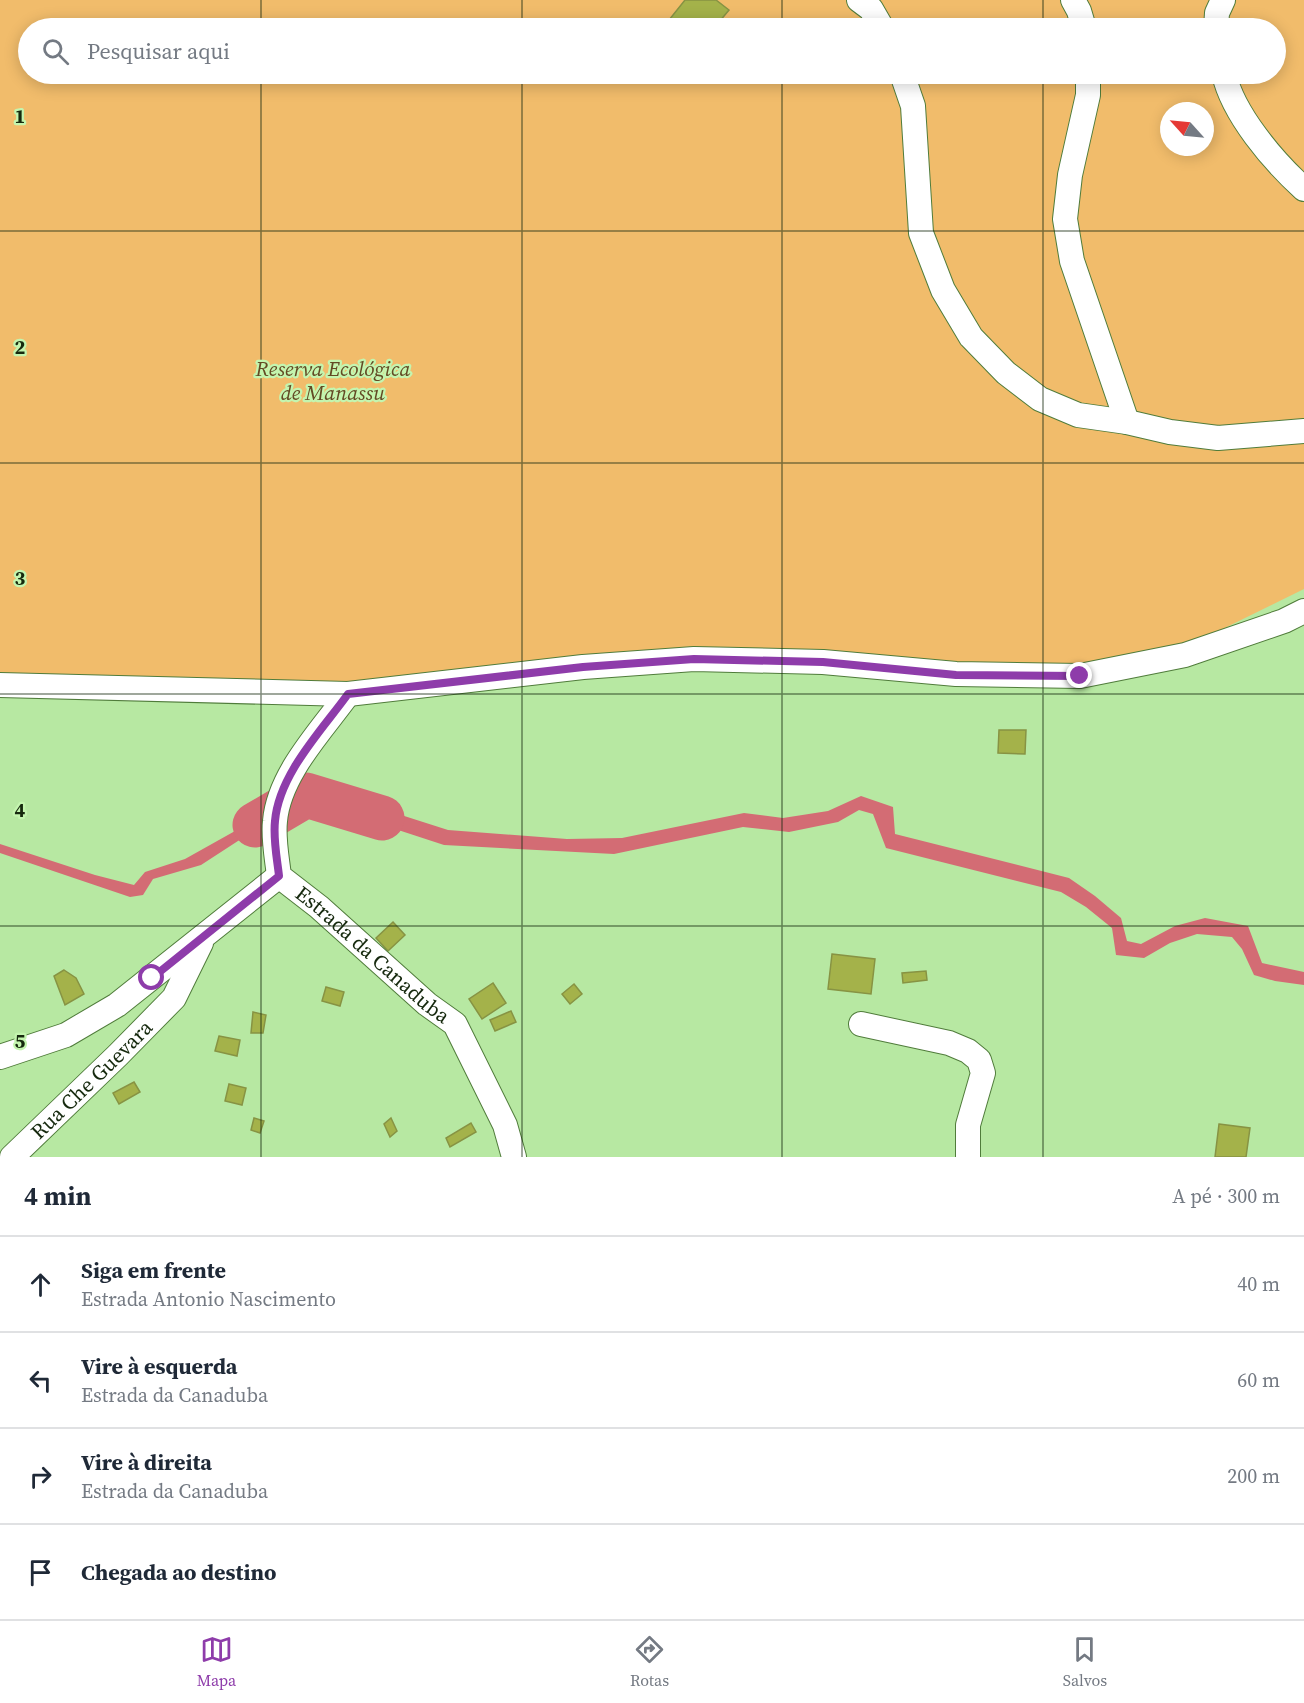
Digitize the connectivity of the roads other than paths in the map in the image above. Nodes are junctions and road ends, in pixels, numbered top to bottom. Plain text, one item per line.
1 (859, 0) edge
2 (1073, 0) edge
3 (1223, 0) edge
4 (876, 18) edge
5 (1081, 18) edge
6 (1217, 18) edge
7 (906, 84) edge
8 (1088, 84) edge
9 (1227, 84) edge
10 (1304, 189) edge
11 (1127, 422) junction
12 (1304, 431) edge
13 (1304, 611) edge
14 (0, 685) edge
15 (348, 694) junction
16 (279, 876) junction
17 (203, 938) junction
18 (861, 1024) dead end
19 (0, 1057) edge
20 (12, 1157) edge
21 (514, 1157) edge
22 (968, 1157) edge

1 - 4 street
2 - 5 street
3 - 6 street
7 - 11 street
8 - 11 street
9 - 10 street
11 - 12 street
13 - 15 street
14 - 15 street
15 - 16 street, Estrada da Canaduba
16 - 17 street
16 - 21 street, Estrada da Canaduba
17 - 19 street
17 - 20 street, Rua Che Guevara
18 - 22 street

